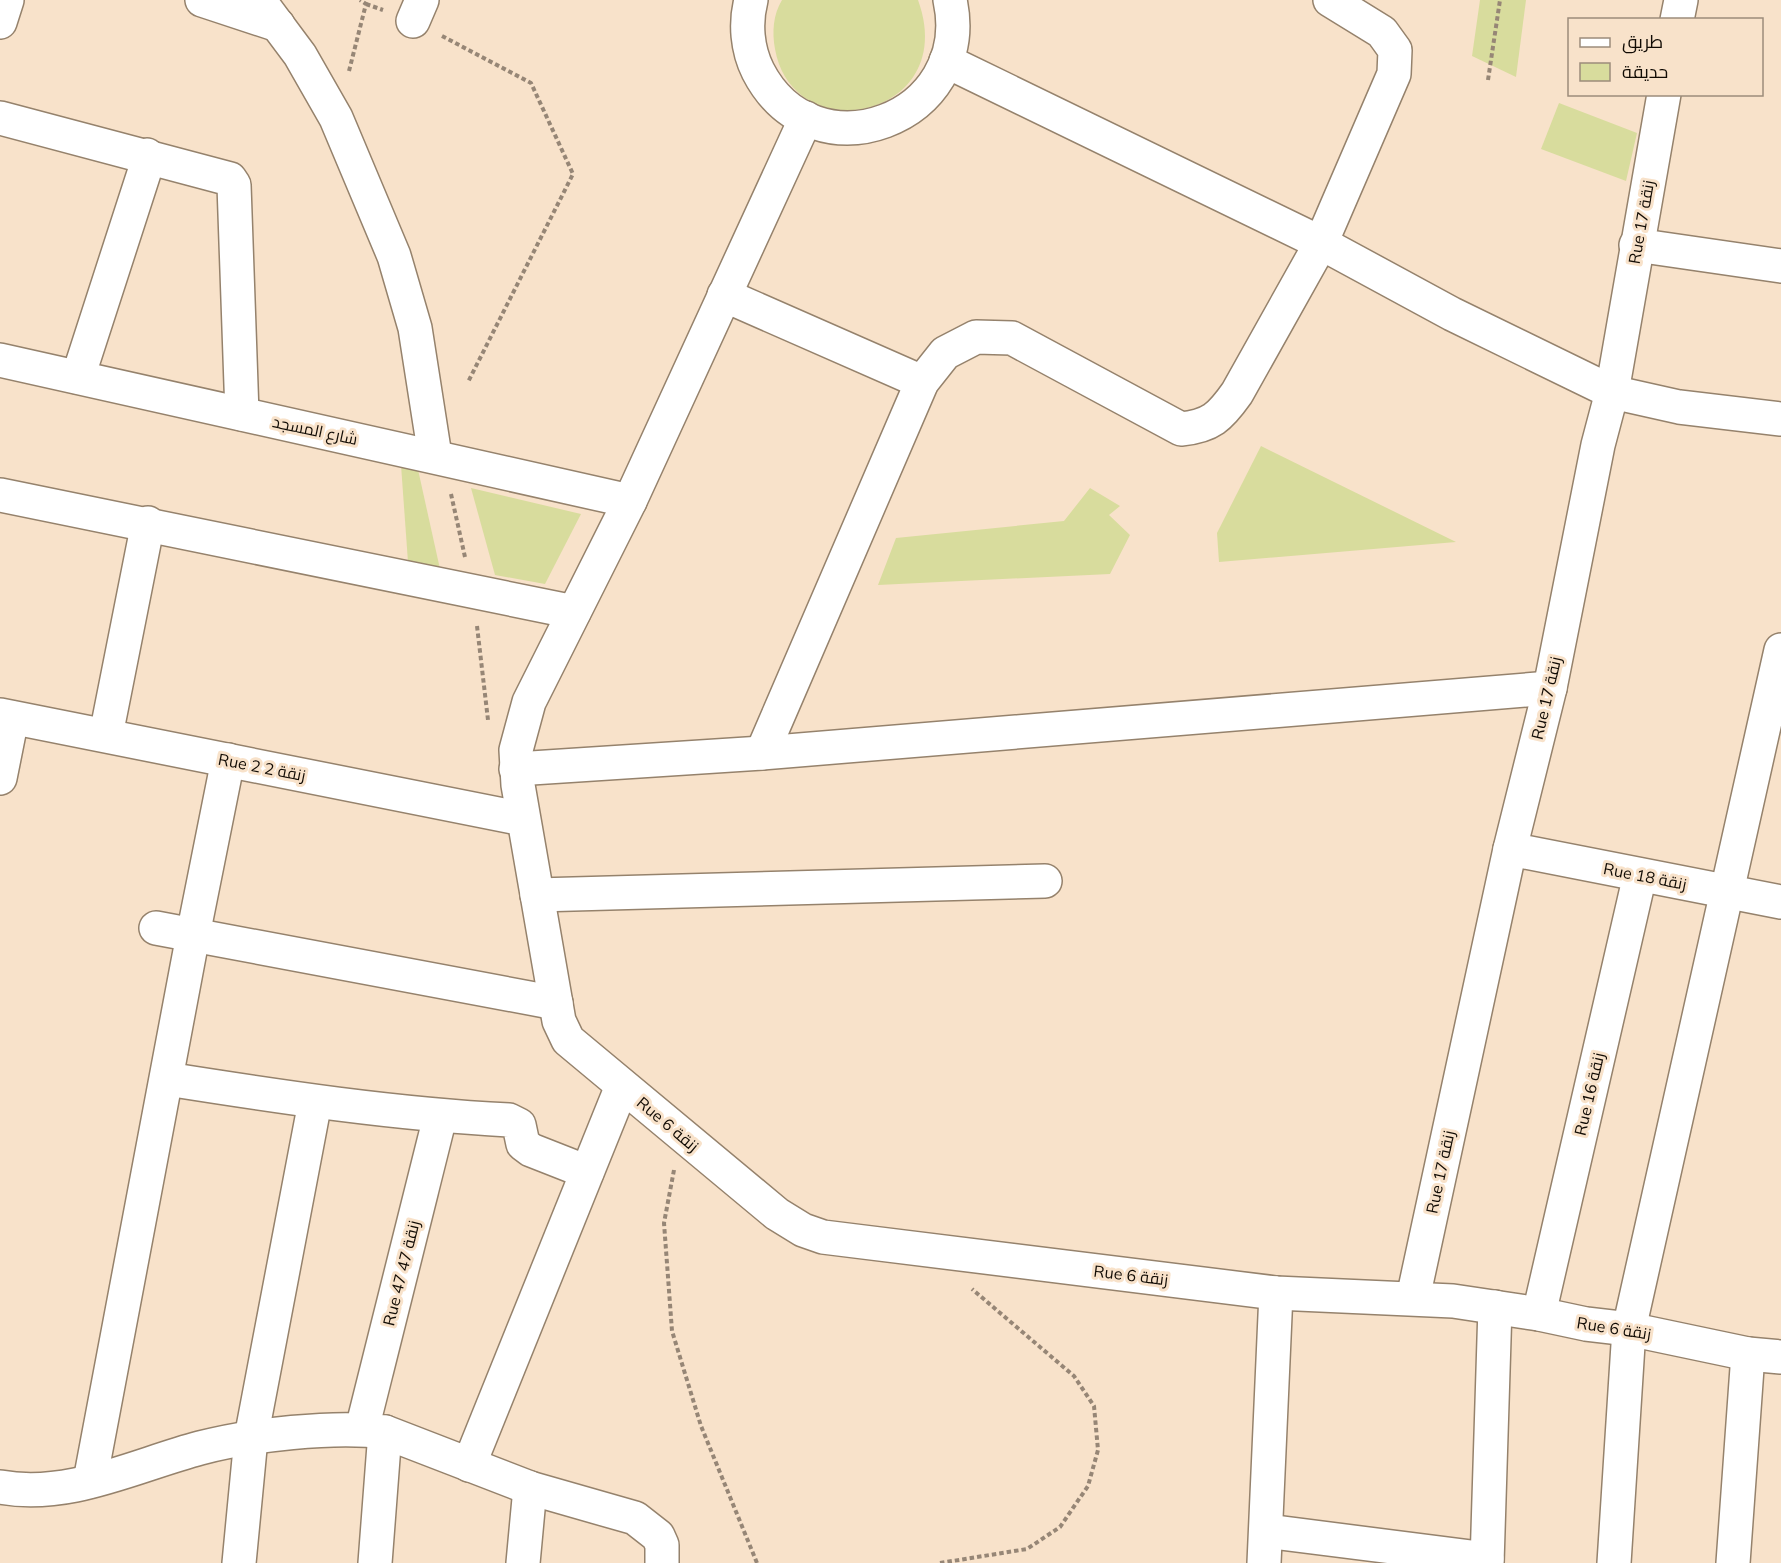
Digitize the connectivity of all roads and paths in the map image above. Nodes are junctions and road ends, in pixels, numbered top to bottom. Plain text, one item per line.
1 (7, 0) edge
2 (202, 0) edge
3 (360, 0) edge
4 (751, 0) edge
5 (950, 0) edge
6 (1330, 0) edge
7 (1500, 0) edge
8 (1681, 0) edge
9 (366, 4) junction
10 (418, 10) edge
11 (268, 12) edge
12 (1677, 18) edge
13 (0, 22) edge
14 (946, 61) junction
15 (1488, 80) dead end
16 (1664, 96) edge
17 (0, 118) edge
18 (336, 118) junction
19 (806, 118) junction
20 (147, 155) junction
21 (1321, 243) junction
22 (1636, 245) junction
23 (1781, 266) edge
24 (724, 295) junction
25 (0, 360) edge
26 (78, 377) junction
27 (468, 382) dead end
28 (922, 382) junction
29 (1612, 392) junction
30 (242, 414) junction
31 (1781, 419) edge
32 (435, 456) junction
33 (0, 495) edge
34 (630, 501) junction
35 (148, 523) junction
36 (574, 612) junction
37 (1781, 650) edge
38 (1550, 688) junction
39 (6, 716) edge
40 (106, 735) junction
41 (762, 753) junction
42 (228, 760) junction
43 (516, 769) junction
44 (0, 778) edge
45 (524, 819) junction
46 (1510, 849) junction
47 (1640, 875) junction
48 (1045, 881) dead end
49 (1725, 892) junction
50 (537, 895) junction
51 (1781, 902) edge
52 (156, 928) dead end
53 (193, 935) junction
54 (557, 1012) junction
55 (167, 1079) junction
56 (622, 1086) junction
57 (315, 1102) junction
58 (440, 1117) junction
59 (684, 1138) junction
60 (587, 1172) junction
61 (965, 1283) dead end
62 (1276, 1293) junction
63 (1413, 1298) junction
64 (1495, 1307) junction
65 (1539, 1314) junction
66 (1629, 1329) junction
67 (1748, 1354) junction
68 (1781, 1357) edge
69 (373, 1430) junction
70 (250, 1438) junction
71 (469, 1465) junction
72 (90, 1481) junction
73 (0, 1487) edge
74 (530, 1488) junction
75 (1266, 1531) junction
76 (1487, 1561) edge
77 (239, 1563) edge
78 (375, 1563) edge
79 (523, 1563) edge
80 (662, 1563) edge
81 (757, 1563) edge
82 (940, 1563) edge
83 (1264, 1563) edge
84 (1614, 1563) edge
85 (1733, 1563) edge

1 - 13 street
2 - 11 street
3 - 9 path
4 - 19 street
5 - 14 street
6 - 21 street
7 - 15 path
8 - 12 street
9 - 10 path
9 - 18 path
10 - 27 path
11 - 18 street
14 - 19 street
14 - 21 street
16 - 22 street, Rue 17 زنقة
17 - 20 street
18 - 32 street
19 - 24 street
20 - 26 street
20 - 30 street
21 - 28 street
21 - 29 street
22 - 23 street
22 - 29 street, Rue 17 زنقة
24 - 28 street
24 - 34 street
25 - 26 street, شارع المسجد
26 - 30 street, شارع المسجد
28 - 41 street
29 - 31 street
29 - 38 street, Rue 17 زنقة
30 - 32 street, شارع المسجد
32 - 34 street, شارع المسجد
33 - 35 street
34 - 36 street
35 - 36 street
35 - 40 street
36 - 43 street
37 - 49 street
38 - 41 street
38 - 46 street, Rue 17 زنقة
39 - 40 street, Rue 2 زنقة 2
39 - 44 street
40 - 42 street, Rue 2 زنقة 2
41 - 43 street
42 - 45 street, Rue 2 زنقة 2
42 - 53 street
43 - 45 street
45 - 50 street
46 - 47 street, Rue 18 زنقة
46 - 63 street, Rue 17 زنقة
47 - 49 street, Rue 18 زنقة
47 - 65 street, Rue 16 زنقة
48 - 50 street
49 - 51 street, Rue 18 زنقة
49 - 66 street
50 - 54 street
52 - 53 street
53 - 54 street
53 - 55 street
54 - 56 street, Rue 6 زنقة
55 - 57 street
55 - 72 street
56 - 59 street, Rue 6 زنقة
56 - 60 street
57 - 58 street
57 - 70 street
58 - 60 street
58 - 69 street, Rue 47 زنقة 47
59 - 62 street, Rue 6 زنقة
59 - 81 path
60 - 71 street
61 - 82 path
62 - 63 street, Rue 6 زنقة
62 - 75 street
63 - 64 street, Rue 6 زنقة
64 - 65 street, Rue 6 زنقة
64 - 76 street
65 - 66 street, Rue 6 زنقة
66 - 67 street, Rue 6 زنقة
66 - 84 street
67 - 68 street, Rue 6 زنقة
67 - 85 street
69 - 70 street
69 - 71 street
69 - 78 street, Rue 47 زنقة 47
70 - 72 street
70 - 77 street
71 - 74 street
72 - 73 street
74 - 79 street
74 - 80 street
75 - 76 street
75 - 83 street

